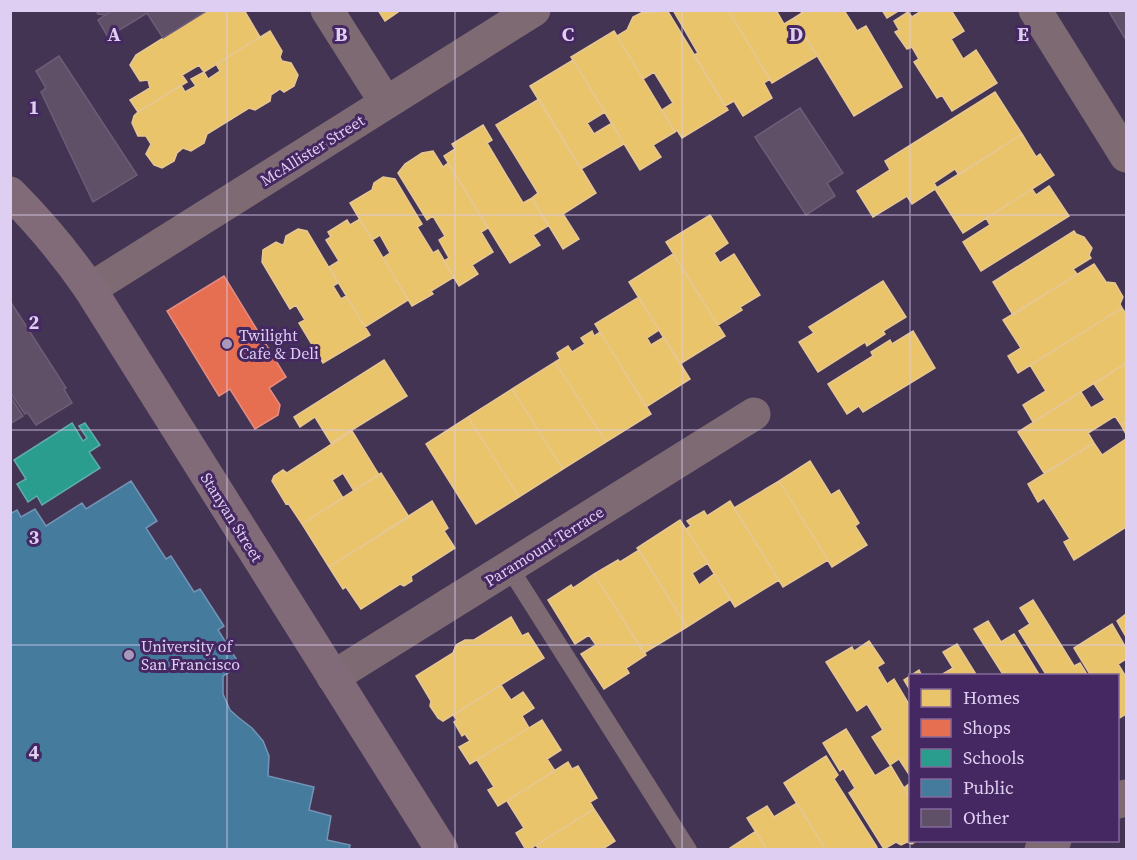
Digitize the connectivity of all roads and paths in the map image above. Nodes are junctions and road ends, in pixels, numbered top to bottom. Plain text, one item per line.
1 (327, 10) edge
2 (534, 10) edge
3 (1035, 10) edge
4 (386, 104) junction
5 (1126, 156) edge
6 (10, 193) edge
7 (90, 289) junction
8 (754, 414) dead end
9 (509, 567) junction
10 (333, 677) junction
11 (442, 849) edge
12 (688, 849) edge

1 - 4 street
2 - 4 street, McAllister Street
3 - 5 street
4 - 7 street, McAllister Street
6 - 7 main road, Stanyan Street
7 - 10 main road, Stanyan Street
8 - 9 street, Paramount Terrace
9 - 10 street, Paramount Terrace
9 - 12 lane
10 - 11 main road, Stanyan Street

